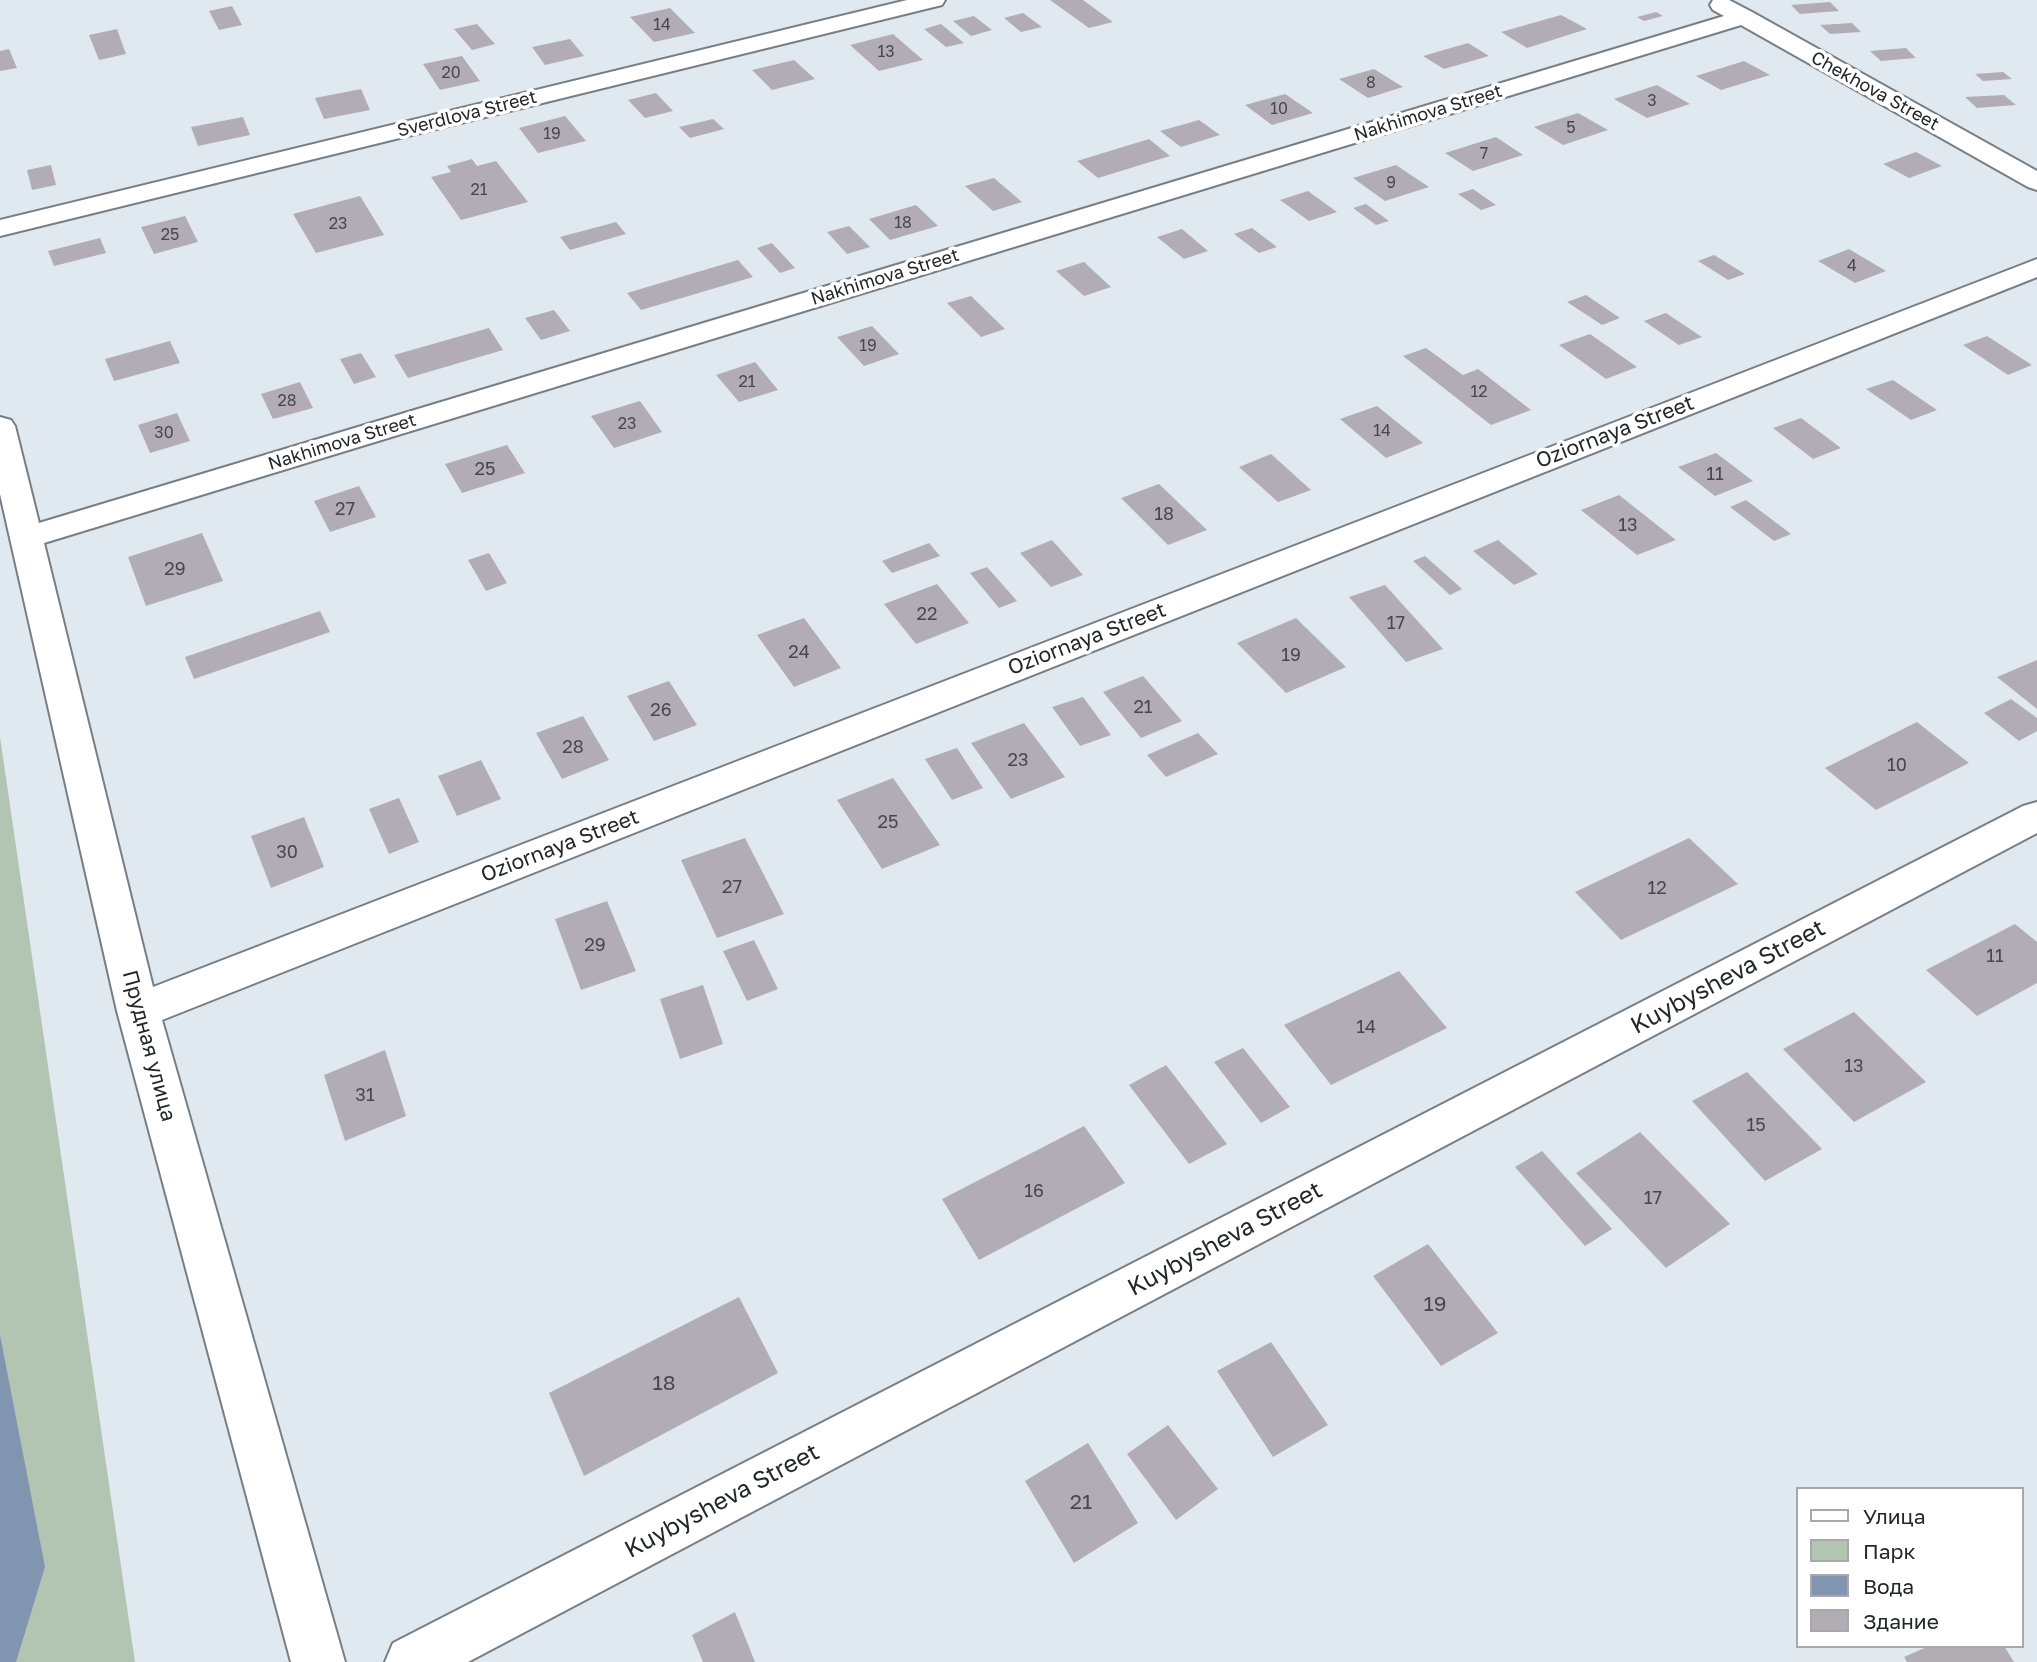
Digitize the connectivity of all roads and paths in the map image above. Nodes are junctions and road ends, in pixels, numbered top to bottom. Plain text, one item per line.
1 (934, 0) edge
2 (1712, 0) edge
3 (1744, 17) junction
4 (2037, 182) edge
5 (0, 228) edge
6 (2037, 267) edge
7 (0, 426) edge
8 (26, 538) junction
9 (2037, 816) edge
10 (138, 1011) junction
11 (318, 1662) edge
12 (412, 1662) edge

1 - 5 street, Sverdlova Street
2 - 3 street, Chekhova Street
3 - 4 street, Chekhova Street
3 - 8 street, Nakhimova Street
6 - 10 street, Oziornaya Street
7 - 8 street, Прудная улица
8 - 10 street, Прудная улица
9 - 12 street, Kuybysheva Street
10 - 11 street, Прудная улица

